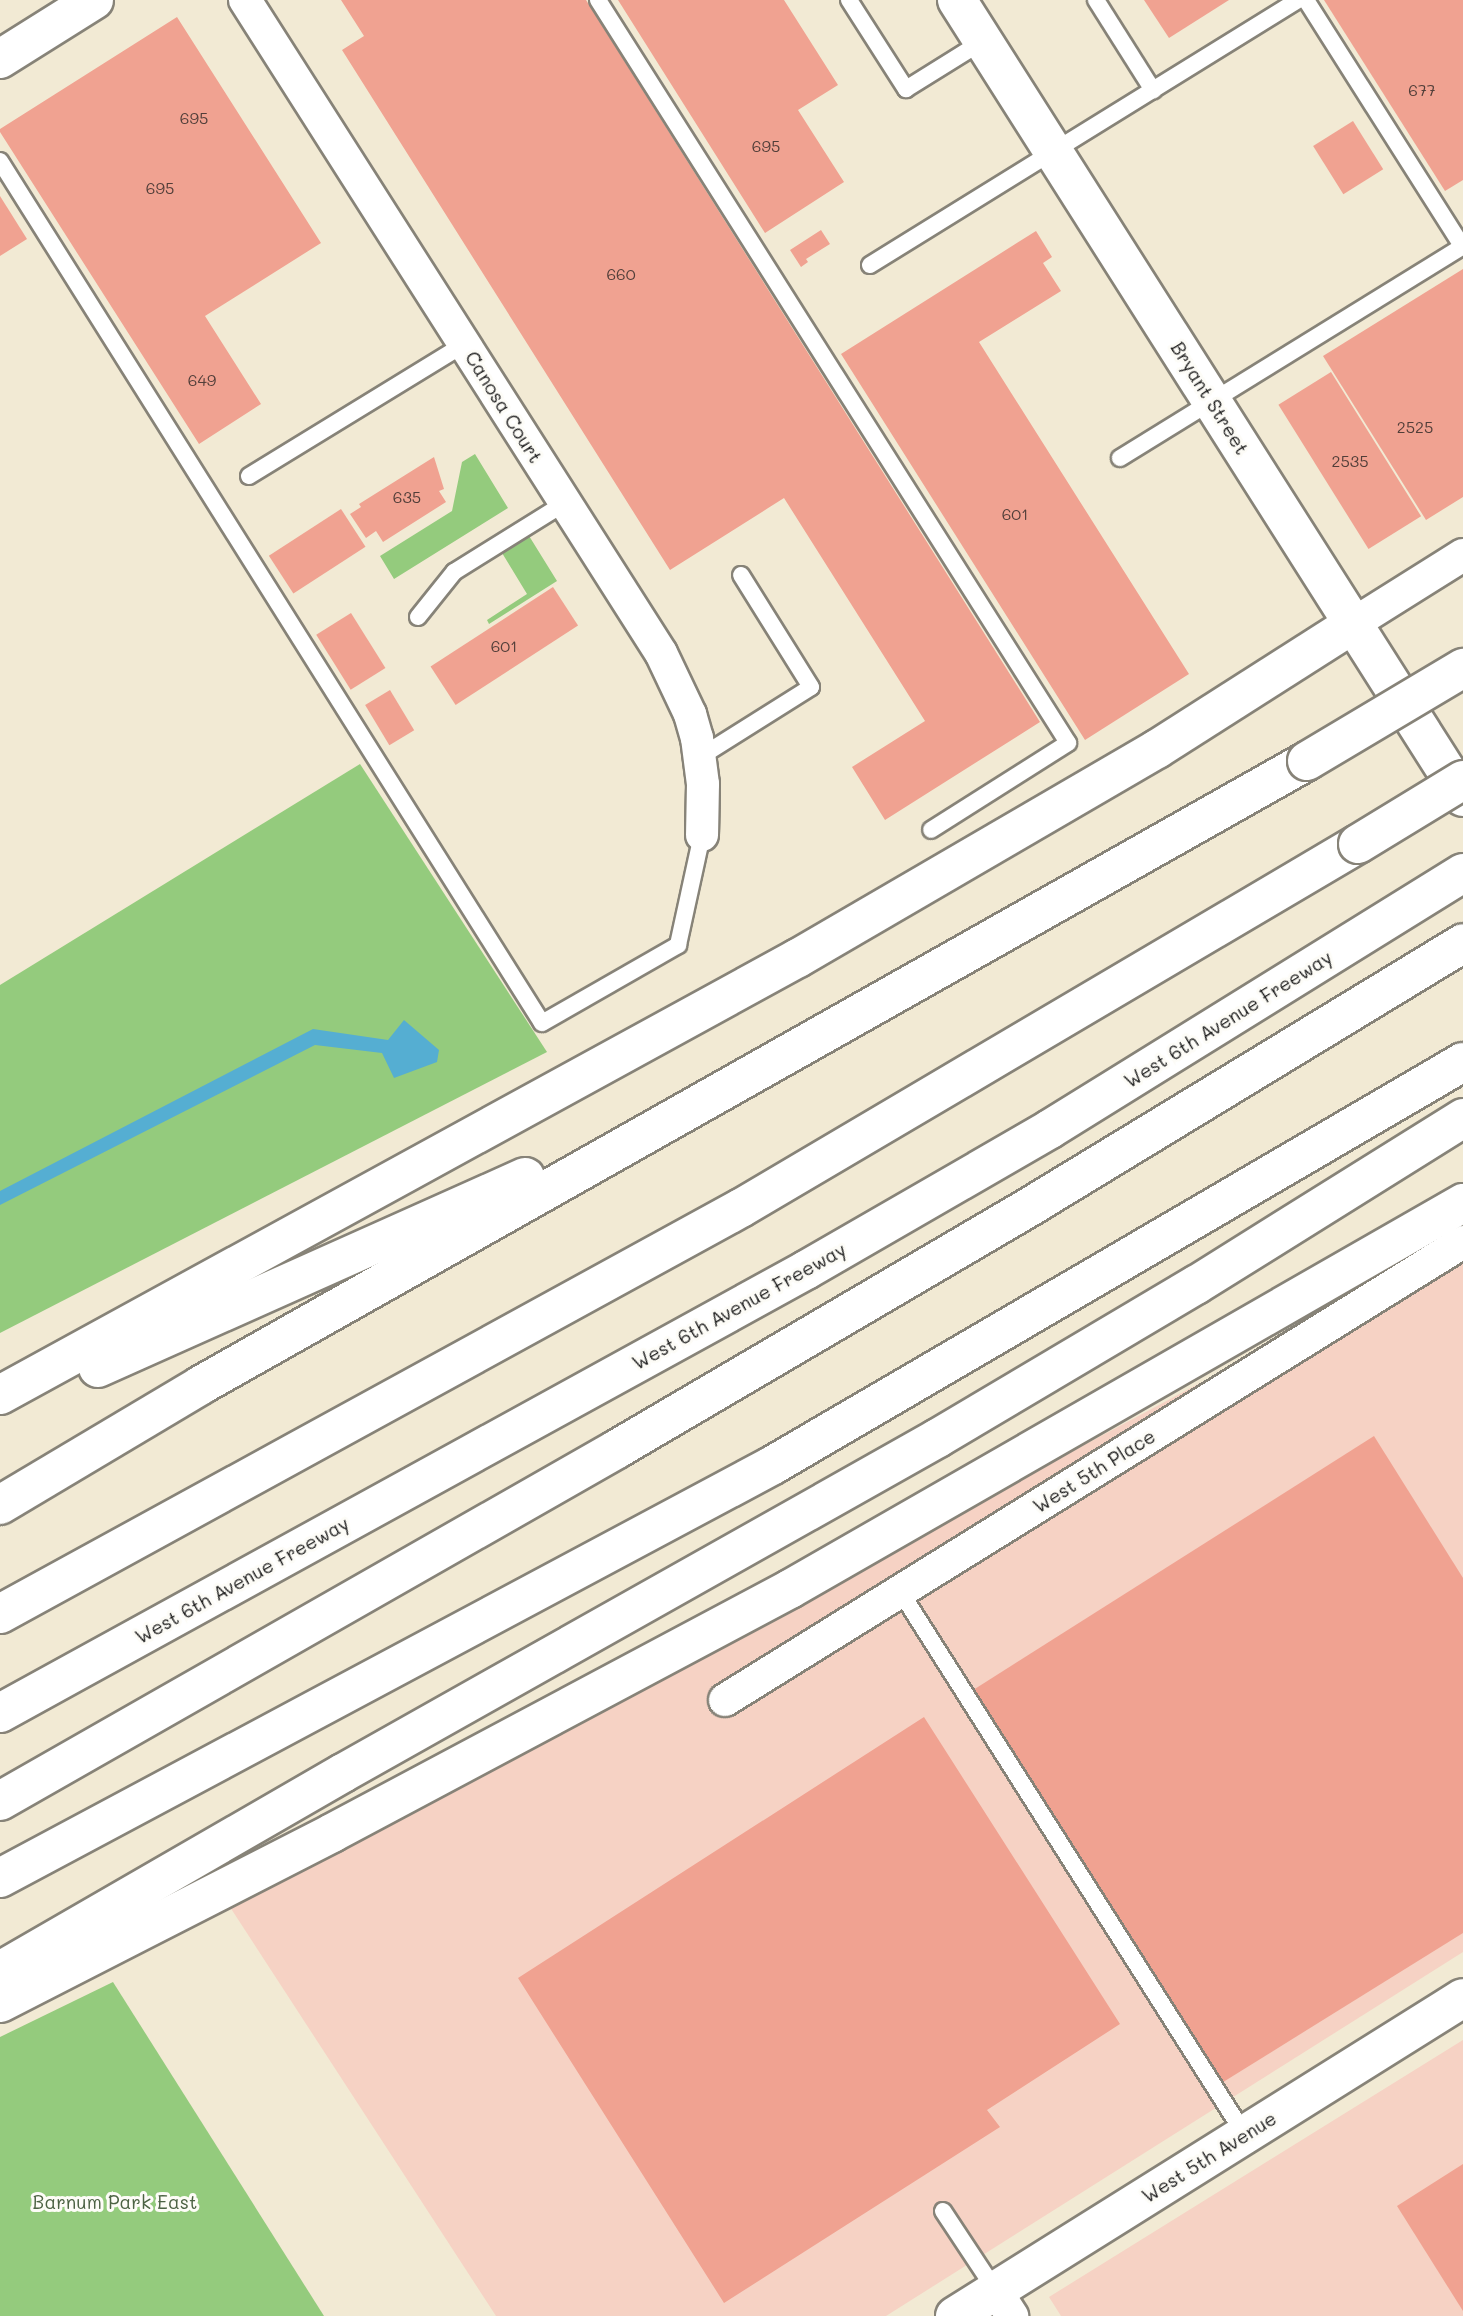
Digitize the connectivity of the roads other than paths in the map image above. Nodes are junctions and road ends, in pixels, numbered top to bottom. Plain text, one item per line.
1 (94, 0) edge
2 (245, 0) edge
3 (598, 0) edge
4 (849, 0) edge
5 (957, 0) edge
6 (1096, 0) edge
7 (1298, 0) edge
8 (1307, 0) edge
9 (983, 41) junction
10 (0, 59) edge
11 (1153, 90) junction
12 (1053, 152) junction
13 (0, 161) edge
14 (1463, 246) edge
15 (870, 265) dead end
16 (464, 344) junction
17 (1212, 401) junction
18 (1120, 458) dead end
19 (249, 477) dead end
20 (565, 503) junction
21 (1463, 555) edge
22 (741, 575) dead end
23 (418, 617) dead end
24 (1353, 624) junction
25 (1463, 668) edge
26 (699, 757) junction
27 (1463, 780) edge
28 (1463, 797) edge
29 (931, 830) dead end
30 (702, 835) joint
31 (1463, 873) edge
32 (1448, 954) edge
33 (1463, 1062) edge
34 (744, 1079) junction
35 (1463, 1118) edge
36 (1463, 1203) edge
37 (1463, 1242) edge
38 (0, 1395) edge
39 (0, 1411) edge
40 (0, 1505) edge
41 (900, 1591) junction
42 (0, 1614) edge
43 (725, 1700) dead end
44 (0, 1713) edge
45 (0, 1801) edge
46 (0, 1878) edge
47 (0, 1972) edge
48 (1463, 1998) edge
49 (0, 2003) edge
50 (1245, 2135) junction
51 (943, 2211) dead end
52 (1004, 2304) edge
53 (955, 2316) edge

1 - 10 main road
2 - 16 street, Canosa Court
3 - 29 lane
4 - 9 lane
5 - 9 main road, Bryant Street
6 - 11 lane
7 - 11 lane
8 - 14 lane
9 - 12 main road, Bryant Street
11 - 12 lane
12 - 15 lane
12 - 17 main road, Bryant Street
13 - 30 lane
14 - 17 lane
16 - 19 lane
16 - 20 street, Canosa Court
17 - 18 lane
17 - 24 main road, Bryant Street
20 - 23 lane
20 - 26 street, Canosa Court
21 - 24 street
22 - 26 lane
24 - 28 main road, Bryant Street
24 - 38 main road
25 - 34 main road, bridge
26 - 30 street, Canosa Court
27 - 42 main road, bridge
31 - 44 main road, West 6th Avenue Freeway
32 - 45 main road
33 - 46 main road
34 - 39 main road
34 - 40 main road
35 - 47 main road
36 - 49 main road
37 - 41 street, West 5th Place
41 - 43 street, West 5th Place
41 - 50 lane
48 - 50 main road, West 5th Avenue
50 - 52 main road, West 5th Avenue
51 - 52 lane
52 - 53 main road, West 5th Avenue

